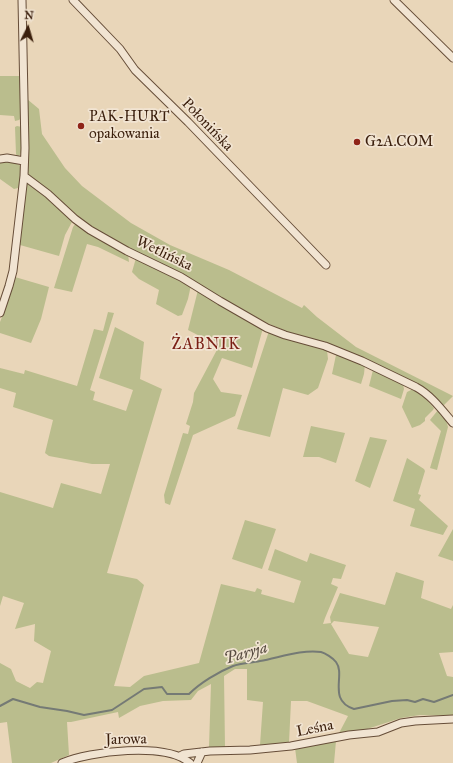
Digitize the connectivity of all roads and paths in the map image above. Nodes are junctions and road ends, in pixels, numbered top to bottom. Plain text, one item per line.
1 (22, 0) edge
2 (73, 0) edge
3 (394, 0) edge
4 (453, 58) edge
5 (0, 159) edge
6 (24, 161) junction
7 (24, 176) junction
8 (326, 265) dead end
9 (0, 313) edge
10 (453, 423) edge
11 (453, 719) edge
12 (202, 752) junction
13 (180, 756) junction
14 (62, 763) edge
15 (190, 763) edge
16 (197, 763) edge

1 - 6 street
2 - 8 street, Połonińska
3 - 4 street
5 - 6 street
6 - 7 street
7 - 9 street
7 - 10 street, Wetlińska
11 - 12 street, Leśna
12 - 13 street, Leśna
12 - 16 street
13 - 14 street, Jarowa
13 - 15 street, Jarowa

